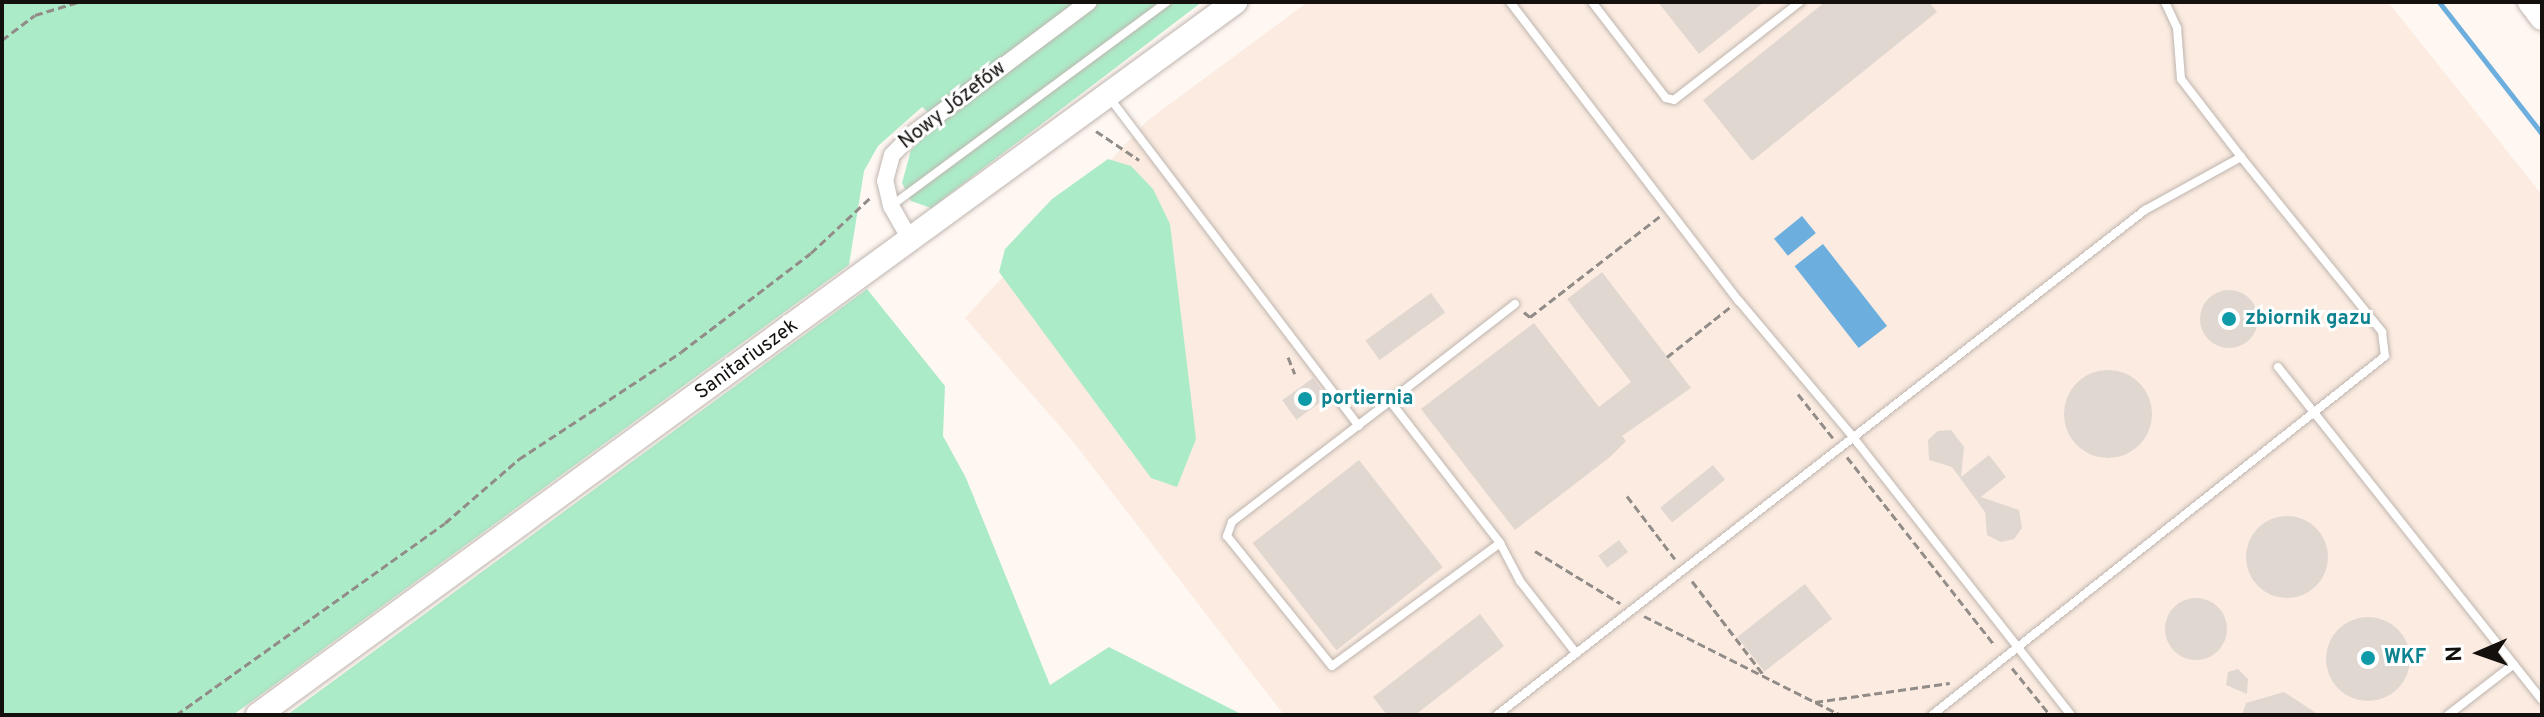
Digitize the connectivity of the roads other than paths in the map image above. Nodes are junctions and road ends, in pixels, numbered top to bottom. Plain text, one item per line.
1 (1089, 2) edge
2 (1167, 2) edge
3 (1235, 2) edge
4 (1510, 2) edge
5 (1592, 2) edge
6 (1800, 2) edge
7 (2165, 2) edge
8 (2530, 2) edge
9 (2542, 18) edge
10 (1108, 97) junction
11 (2241, 157) junction
12 (891, 206) junction
13 (911, 241) junction
14 (1515, 304) road end
15 (2278, 367) dead end
16 (1390, 401) junction
17 (2318, 414) junction
18 (1359, 426) junction
19 (1853, 437) junction
20 (1500, 543) junction
21 (2017, 647) junction
22 (1576, 653) junction
23 (2514, 664) junction
24 (2542, 700) edge
25 (258, 715) edge
26 (1497, 715) edge
27 (1932, 715) edge
28 (2071, 715) edge
29 (2448, 715) edge

1 - 12 street, Nowy Józefów
2 - 12 lane
3 - 10 street, Sanitariuszek
4 - 19 lane
5 - 6 lane
7 - 11 lane
8 - 9 street
10 - 13 street, Sanitariuszek
10 - 18 lane
11 - 17 lane
11 - 19 lane
12 - 13 street
13 - 25 street, Sanitariuszek
14 - 16 lane
15 - 17 lane
16 - 18 lane
16 - 20 lane
17 - 21 lane
17 - 23 lane
18 - 20 lane
19 - 21 lane
19 - 22 lane
20 - 22 lane
21 - 27 lane
21 - 28 lane
22 - 26 lane
23 - 24 lane
23 - 29 lane

